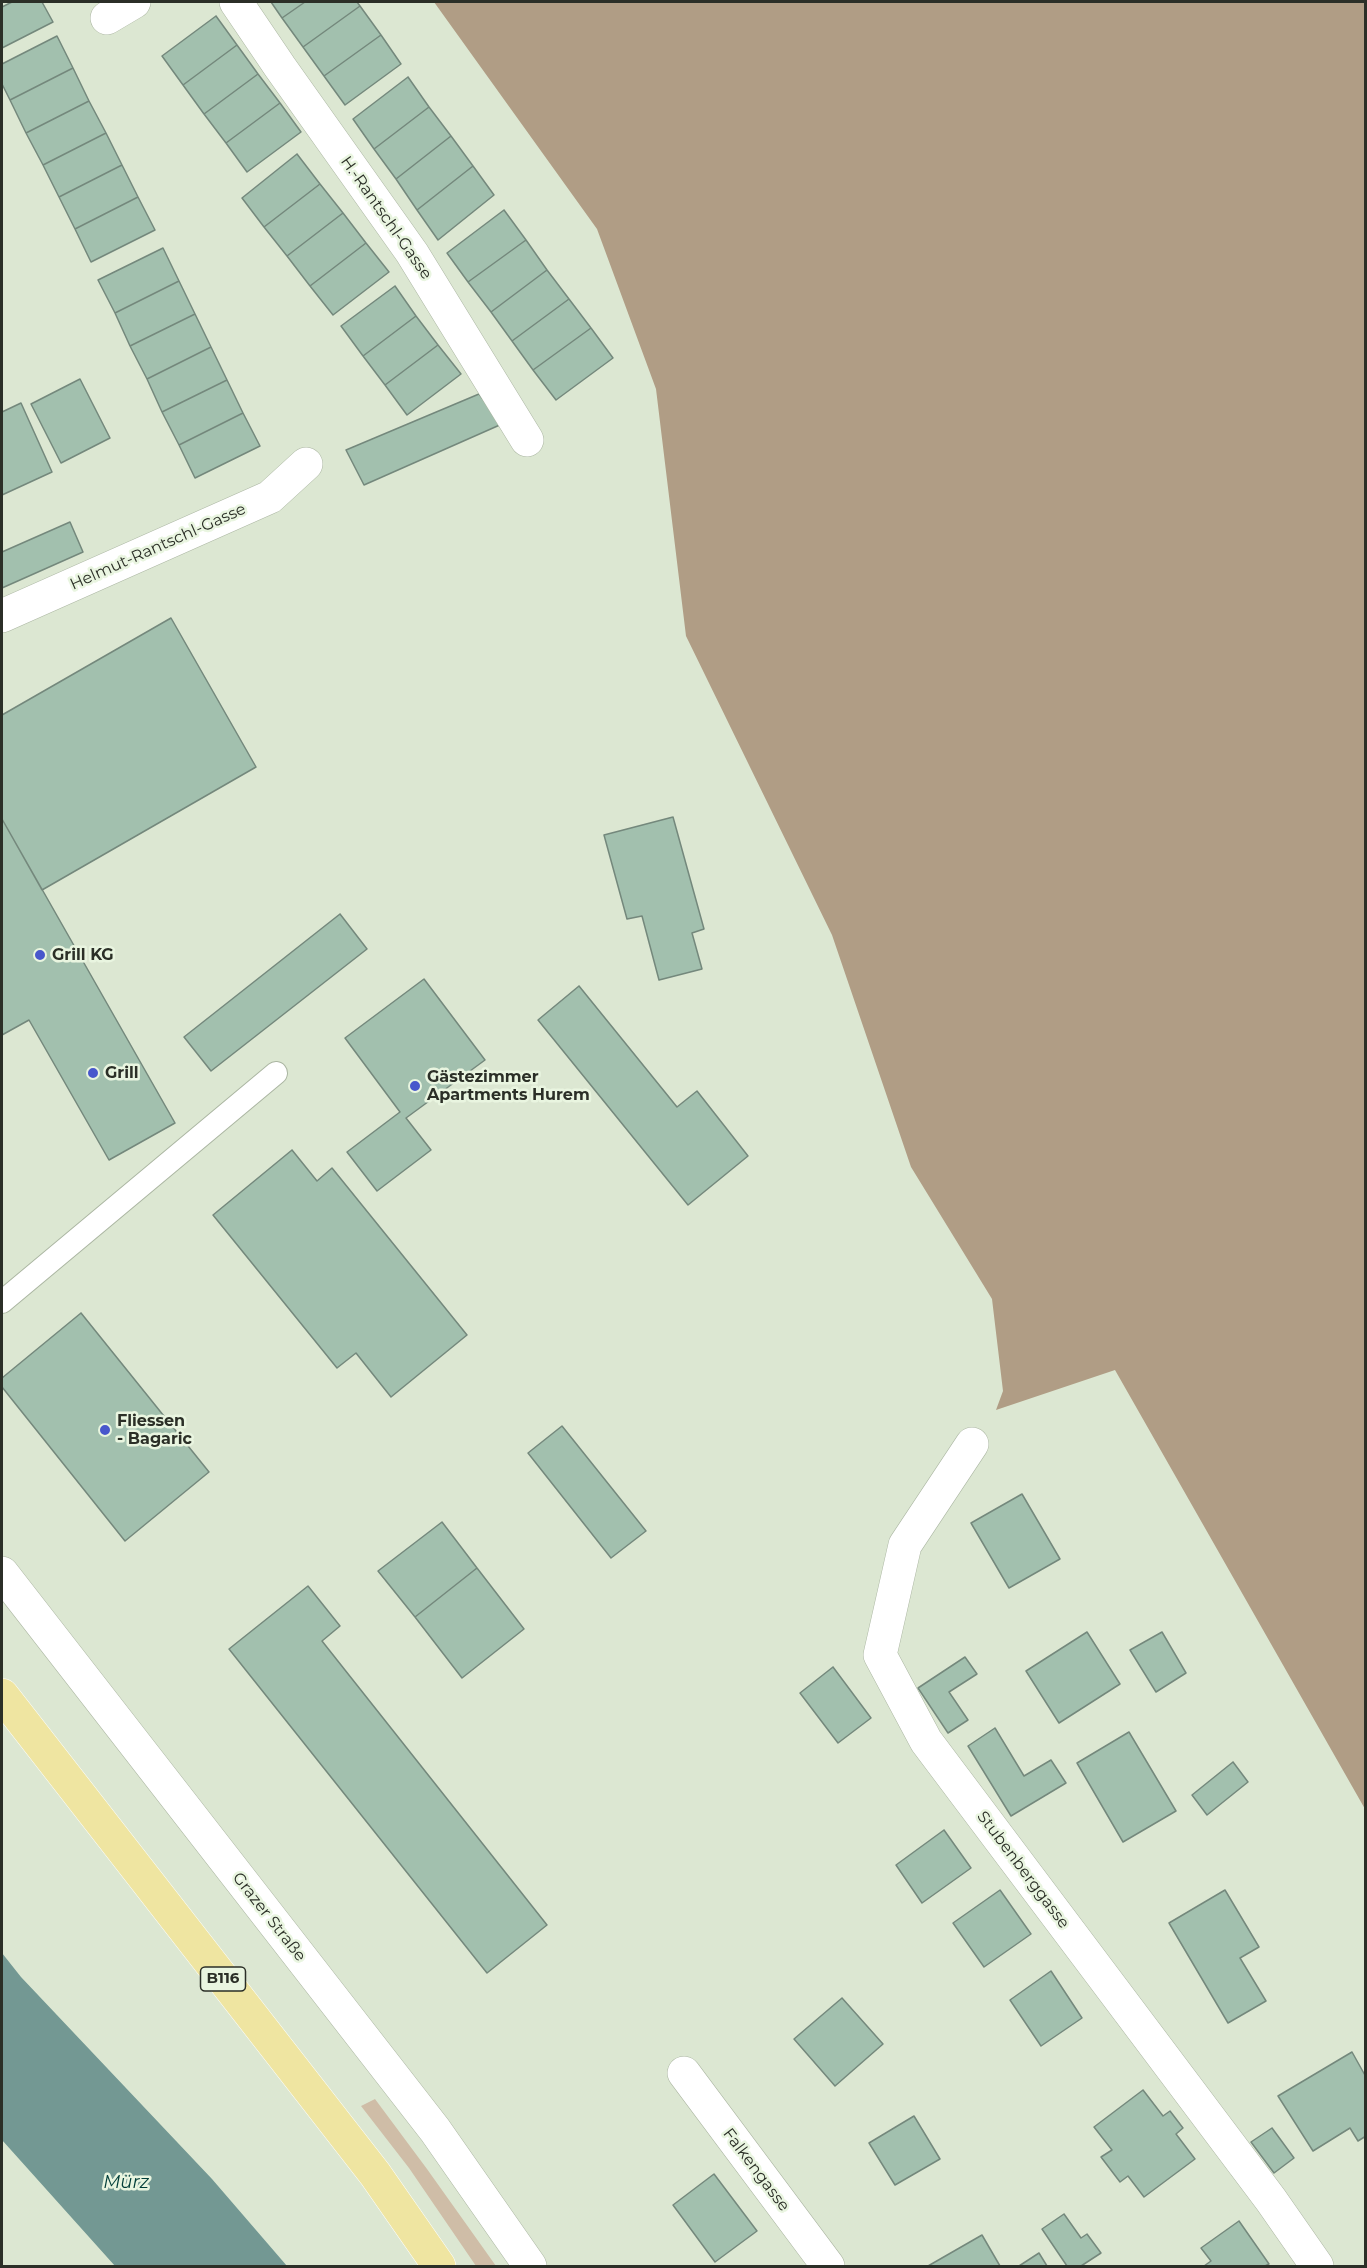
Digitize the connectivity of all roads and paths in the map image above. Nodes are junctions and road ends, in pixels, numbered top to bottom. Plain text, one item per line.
1 (134, 2) edge
2 (236, 2) edge
3 (107, 18) dead end
4 (527, 440) dead end
5 (306, 464) dead end
6 (2, 616) edge
7 (276, 1073) dead end
8 (2, 1302) edge
9 (972, 1444) dead end
10 (2, 1573) edge
11 (2, 1695) edge
12 (684, 2073) dead end
13 (439, 2266) edge
14 (530, 2266) edge
15 (828, 2266) edge
16 (1317, 2266) edge

1 - 3 street
2 - 4 street, H.-Rantschl-Gasse
5 - 6 street, Helmut-Rantschl-Gasse
7 - 8 lane
9 - 16 street, Stubenberggasse
10 - 14 street, Grazer Straße
11 - 13 main road, B116
12 - 15 street, Falkengasse

